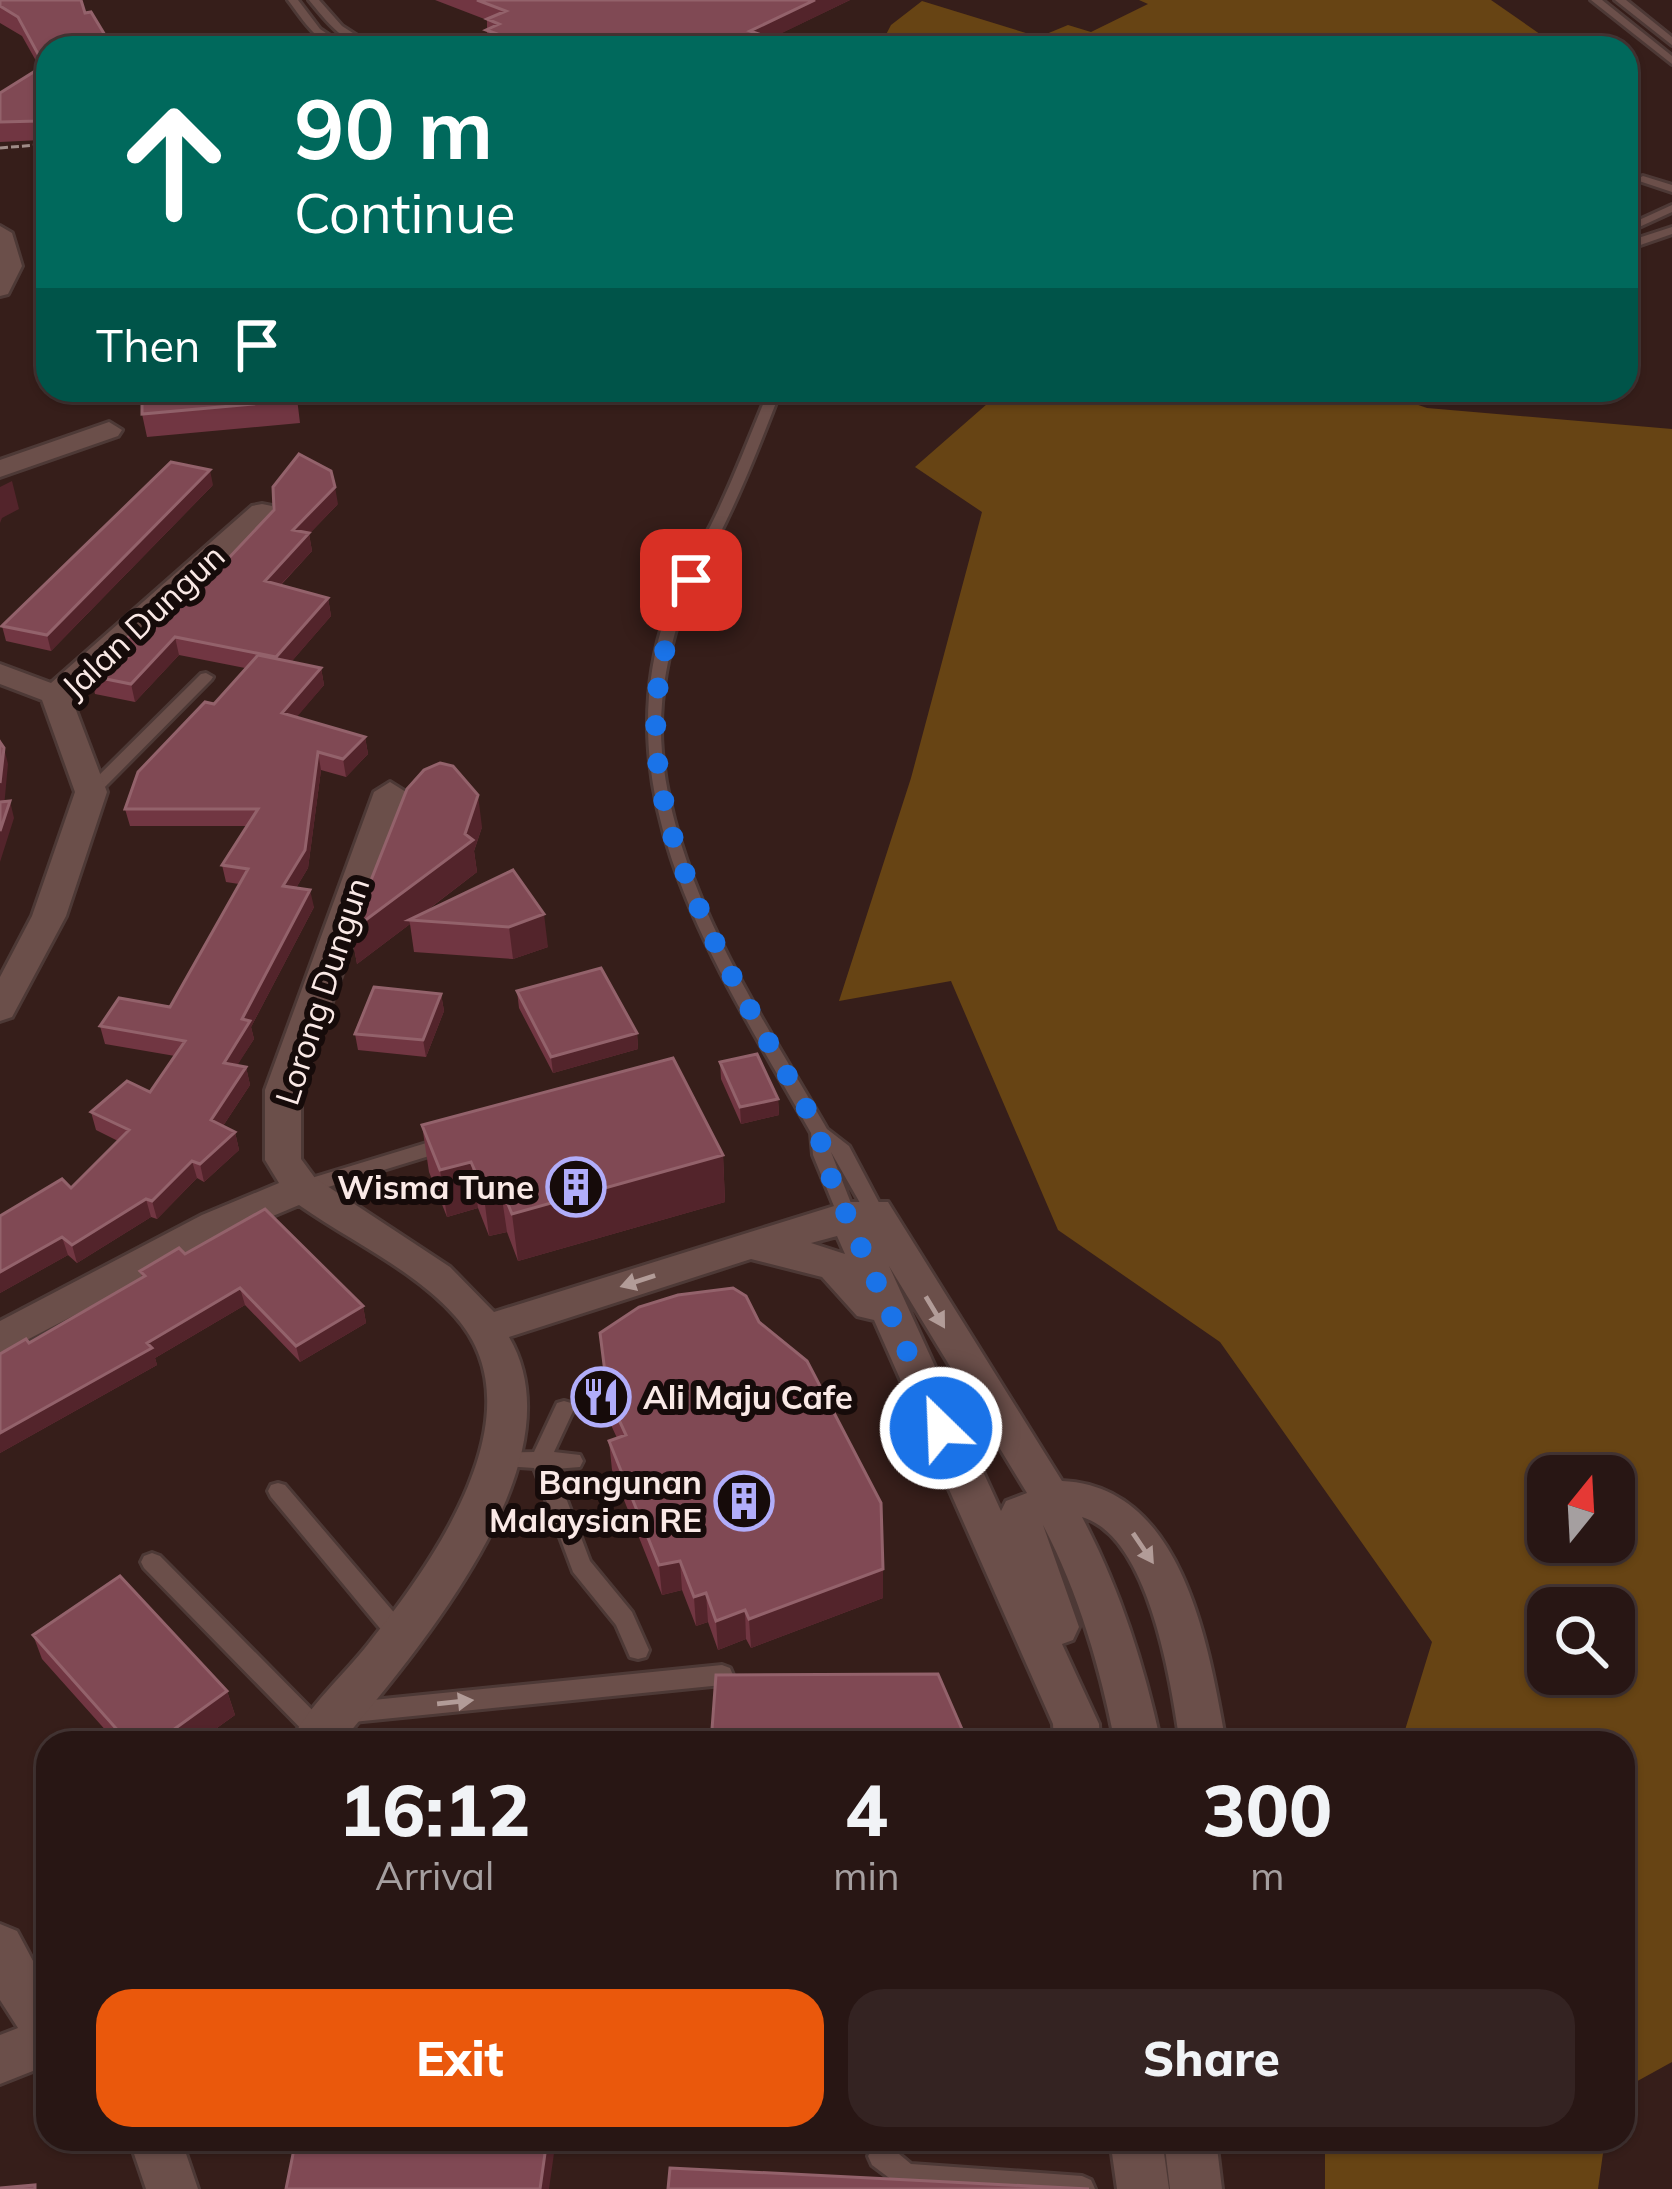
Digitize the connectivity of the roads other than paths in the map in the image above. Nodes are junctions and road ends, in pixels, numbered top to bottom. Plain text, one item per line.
1 (292, 0) edge
2 (314, 0) edge
3 (1597, 0) edge
4 (1620, 0) edge
5 (324, 36) edge
6 (351, 36) edge
7 (1672, 42) edge
8 (1672, 61) edge
9 (1643, 179) dead end
10 (1672, 189) edge
11 (1672, 208) edge
12 (1638, 224) edge
13 (1672, 230) edge
14 (0, 233) edge
15 (1638, 242) edge
16 (0, 289) edge
17 (770, 402) edge
18 (109, 430) dead end
19 (0, 469) edge
20 (262, 512) dead end
21 (0, 673) edge
22 (206, 677) dead end
23 (55, 695) junction
24 (91, 792) junction
25 (390, 792) dead end
26 (0, 1009) edge
27 (477, 1134) edge
28 (302, 1188) junction
29 (861, 1214) junction
30 (749, 1244) junction
31 (487, 1329) junction
32 (0, 1340) edge
33 (925, 1393) junction
34 (564, 1409) dead end
35 (498, 1459) junction
36 (542, 1460) junction
37 (573, 1461) dead end
38 (278, 1491) dead end
39 (1048, 1496) junction
40 (152, 1562) dead end
41 (401, 1637) junction
42 (638, 1650) dead end
43 (722, 1675) edge
44 (324, 1730) edge
45 (1076, 1731) edge
46 (1076, 1731) edge
47 (1135, 1731) edge
48 (1200, 1731) edge
49 (20, 1963) edge
50 (36, 2017) edge
51 (36, 2042) edge
52 (36, 2059) edge
53 (0, 2060) edge
54 (0, 2069) edge
55 (159, 2151) edge
56 (885, 2151) edge
57 (1138, 2151) edge
58 (1191, 2151) edge
59 (1209, 2151) edge
60 (172, 2189) edge
61 (1082, 2189) edge
62 (1143, 2189) edge
63 (1196, 2189) edge
64 (1210, 2189) edge

1 - 5 lane
2 - 6 lane
3 - 8 lane
4 - 7 lane
9 - 10 lane
11 - 12 lane
13 - 15 lane
14 - 16 street
17 - 29 lane
18 - 19 street
20 - 23 street, Jalan Dungun
21 - 23 street
22 - 24 lane
23 - 24 street, Jalan Dungun
24 - 26 street
25 - 28 street, Lorong Dungun
27 - 28 lane
28 - 31 street
28 - 32 street
29 - 30 street
29 - 33 street
29 -> 39 street
30 -> 31 street
30 - 33 street
31 - 35 street
33 - 45 street
34 - 36 lane
35 - 36 lane
35 - 41 street
36 - 37 lane
36 - 42 lane
38 - 41 lane
39 - 46 street
39 - 47 street
39 -> 48 street
40 - 44 lane
41 - 44 street
44 -> 43 lane
49 - 50 street
51 - 53 street
52 - 54 street
55 - 60 street
56 - 61 lane
57 - 62 street
58 - 63 street
59 - 64 street

